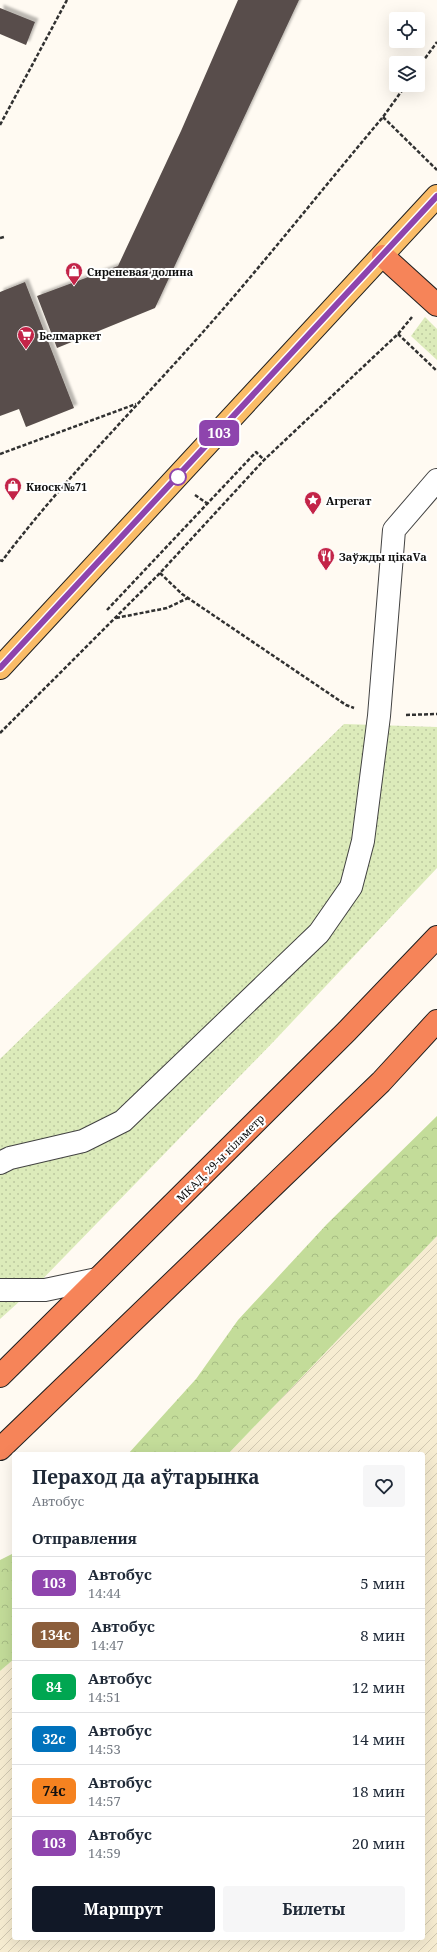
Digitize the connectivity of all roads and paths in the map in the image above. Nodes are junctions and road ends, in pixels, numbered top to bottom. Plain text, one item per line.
1 (67, 0) edge
2 (437, 42) edge
3 (425, 58) edge
4 (401, 92) edge
5 (383, 117) junction
6 (0, 125) edge
7 (437, 170) edge
8 (437, 196) edge
9 (4, 237) dead end
10 (0, 238) edge
11 (383, 256) junction
12 (433, 302) edge
13 (398, 334) junction
14 (437, 371) edge
15 (136, 404) junction
16 (0, 454) edge
17 (264, 460) junction
18 (437, 480) edge
19 (0, 560) edge
20 (160, 573) junction
21 (188, 598) junction
22 (107, 610) dead end
23 (116, 618) junction
24 (0, 668) edge
25 (437, 714) edge
26 (378, 716) junction
27 (0, 733) edge
28 (437, 937) edge
29 (437, 1021) edge
30 (0, 1163) edge
31 (97, 1279) junction
32 (0, 1290) edge
33 (0, 1376) edge
34 (0, 1449) edge

1 - 6 path
2 - 3 path
4 - 5 path
5 - 7 path
5 - 15 path
8 - 11 main road
9 - 10 path
11 - 12 highway
11 - 24 main road
12 - 13 path
13 - 14 path
13 - 17 path
15 - 16 path
15 - 19 path
17 - 20 path
17 - 22 path
18 - 26 lane
20 - 21 path
20 - 23 path
21 - 23 path
21 - 26 path
23 - 27 path
25 - 26 path
26 - 30 lane
28 - 31 highway, МКАД, 29-ы кіламетр
29 - 34 highway
31 - 32 lane
31 - 33 highway, МКАД, 29-ы кіламетр

